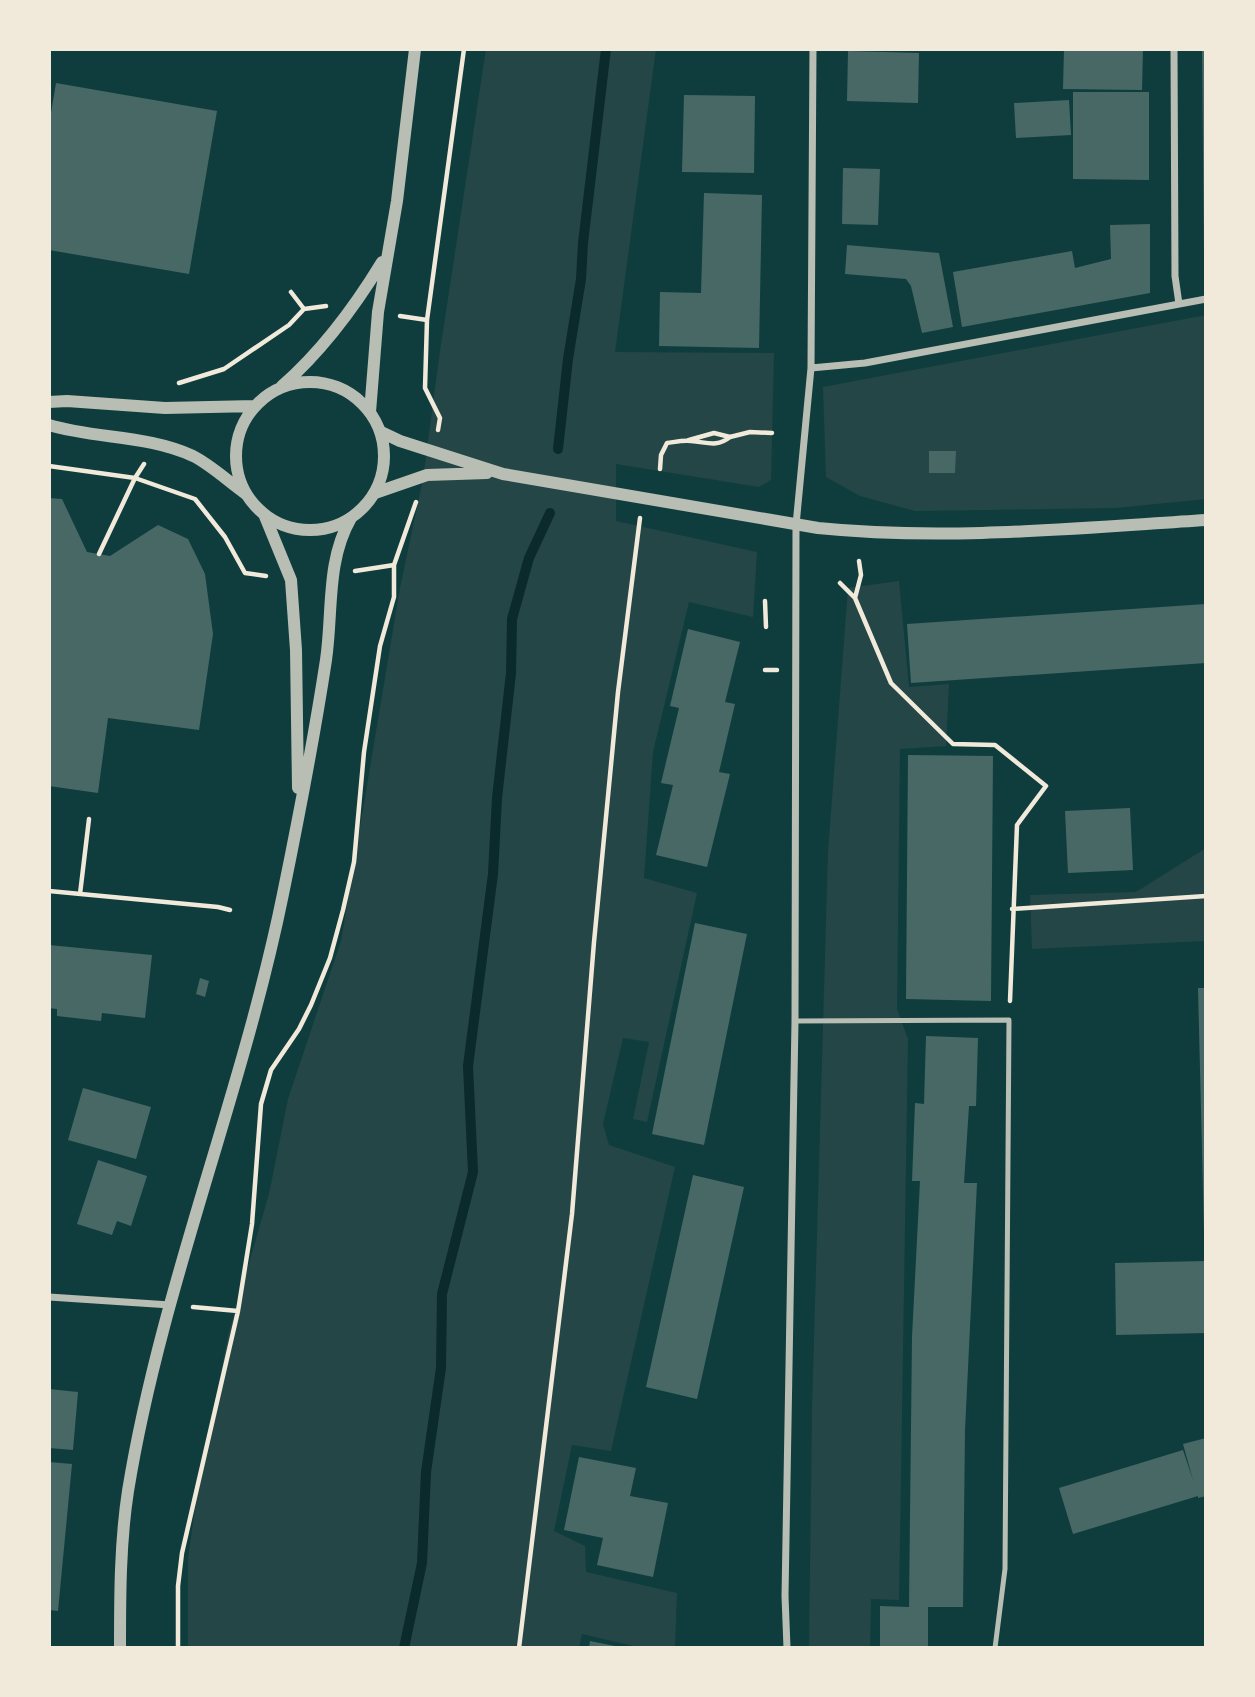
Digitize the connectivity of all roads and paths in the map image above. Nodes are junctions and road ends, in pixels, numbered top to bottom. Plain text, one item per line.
1 (415, 49) edge
2 (464, 49) edge
3 (813, 49) edge
4 (1174, 49) edge
5 (387, 254) junction
6 (291, 292) dead end
7 (1206, 299) edge
8 (1179, 304) junction
9 (354, 307) junction
10 (304, 309) junction
11 (378, 312) junction
12 (811, 368) junction
13 (173, 386) dead end
14 (279, 388) junction
15 (49, 402) edge
16 (255, 406) junction
17 (370, 412) junction
18 (49, 425) edge
19 (381, 432) junction
20 (772, 433) dead end
21 (730, 437) junction
22 (688, 440) junction
23 (49, 466) edge
24 (463, 468) junction
25 (660, 470) dead end
26 (135, 478) junction
27 (375, 493) junction
28 (247, 494) junction
29 (644, 497) junction
30 (264, 514) junction
31 (351, 518) junction
32 (1206, 520) edge
33 (796, 525) junction
34 (99, 554) dead end
35 (859, 561) dead end
36 (394, 565) dead end
37 (245, 573) dead end
38 (840, 583) dead end
39 (855, 598) junction
40 (765, 601) dead end
41 (766, 626) dead end
42 (299, 813) junction
43 (89, 820) dead end
44 (49, 891) edge
45 (80, 894) junction
46 (1206, 896) edge
47 (1012, 909) junction
48 (230, 910) dead end
49 (1009, 1020) junction
50 (795, 1021) junction
51 (49, 1297) edge
52 (170, 1305) junction
53 (238, 1311) junction
54 (120, 1648) edge
55 (178, 1648) edge
56 (519, 1648) edge
57 (787, 1648) edge
58 (995, 1648) edge

1 - 5 street
2 - 11 path
3 - 12 street
4 - 8 street
5 - 9 street
5 - 11 street
6 - 10 path
7 - 8 street
8 - 12 street
9 - 10 path
9 - 14 street
10 - 13 path
11 - 17 street
12 - 33 street
14 - 16 street
14 - 17 street
15 - 16 street
16 - 28 street
17 - 19 street
18 - 28 street
19 - 24 street
19 - 27 street
20 - 21 path
21 - 22 path
21 - 22 path
22 - 25 path
23 - 26 path
24 - 27 street
24 - 29 street
26 - 34 path
26 - 37 path
27 - 31 street
28 - 30 street
29 - 33 street
29 - 56 path
30 - 31 street
30 - 42 street
31 - 42 street
32 - 33 street
33 - 50 street
35 - 39 path
36 - 53 path
38 - 39 path
39 - 47 path
40 - 41 path
42 - 52 street
43 - 45 path
44 - 45 path
45 - 48 path
46 - 47 path
47 - 49 path
49 - 50 lane
49 - 58 lane
50 - 57 street
51 - 52 street
52 - 53 path
52 - 54 street
53 - 55 path

